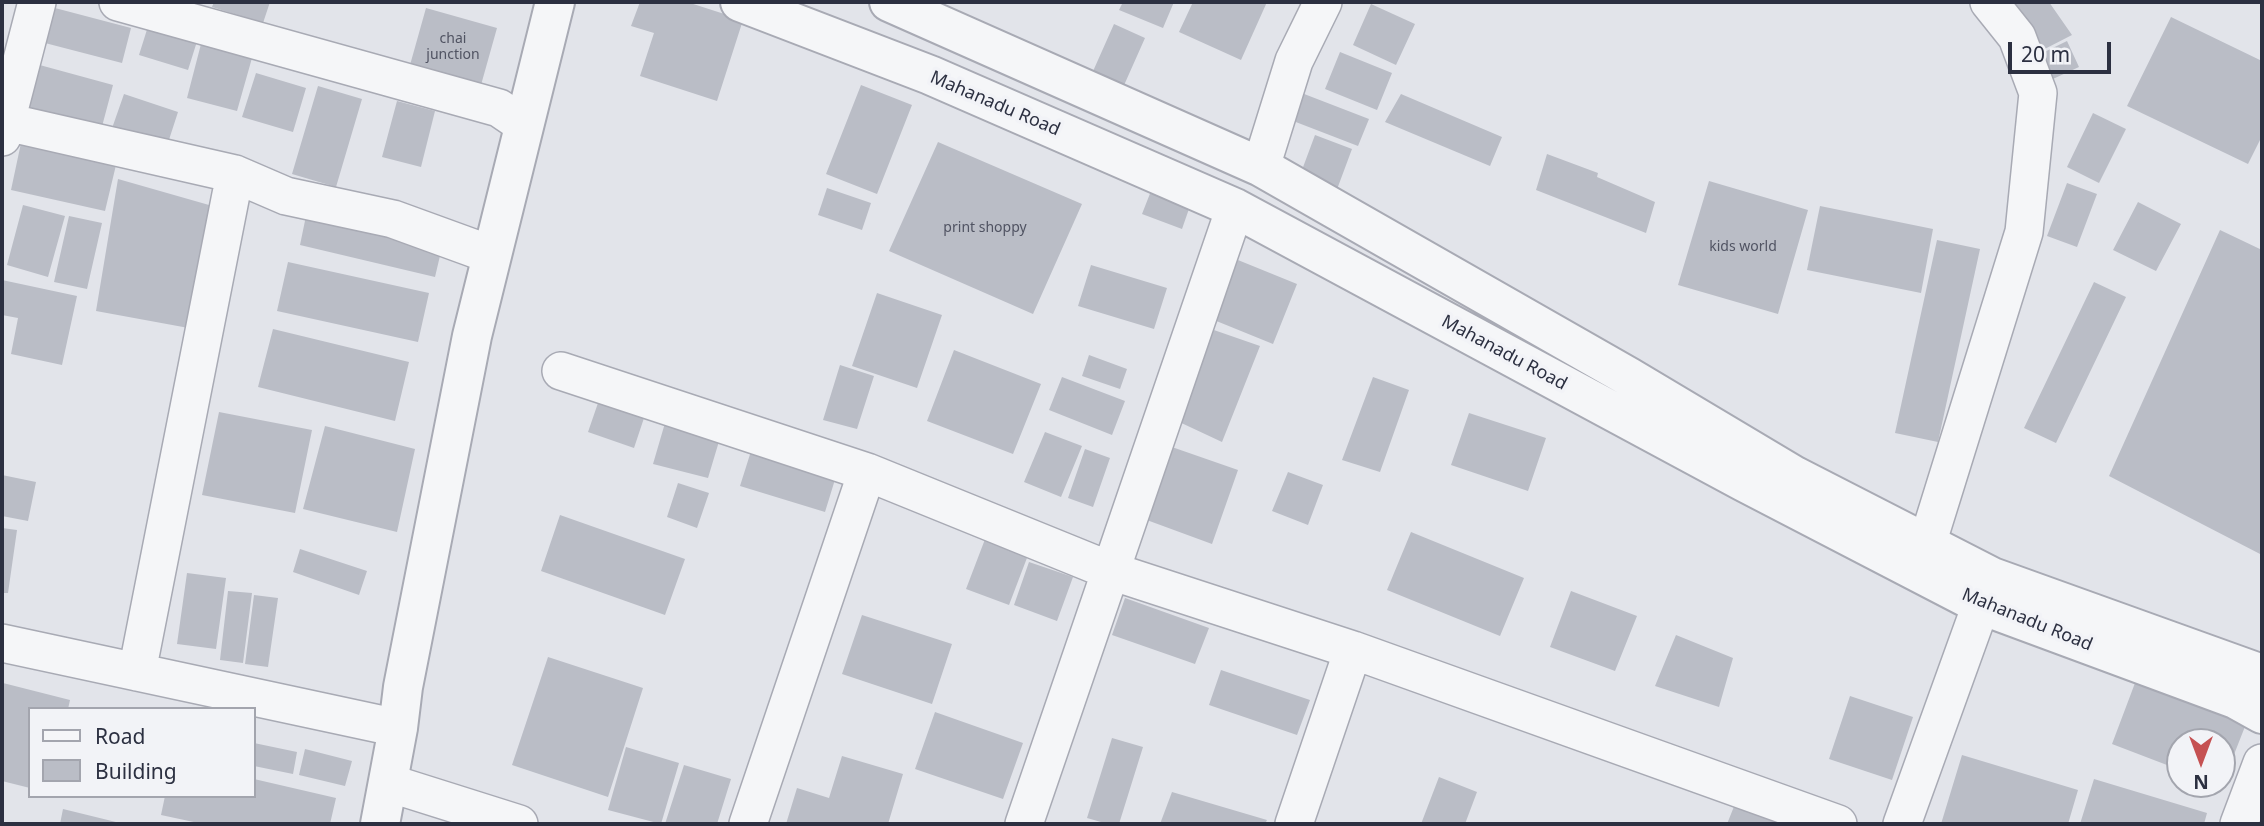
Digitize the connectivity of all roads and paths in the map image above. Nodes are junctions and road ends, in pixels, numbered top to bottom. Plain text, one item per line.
1 (37, 2) edge
2 (118, 2) edge
3 (555, 2) edge
4 (740, 2) edge
5 (889, 2) edge
6 (1323, 2) edge
7 (1989, 2) edge
8 (524, 125) junction
9 (3, 127) edge
10 (1261, 167) junction
11 (234, 174) junction
12 (1235, 208) junction
13 (492, 255) junction
14 (561, 371) dead end
15 (867, 472) junction
16 (1921, 557) junction
17 (1111, 571) junction
18 (1981, 605) junction
19 (2, 643) edge
20 (1353, 650) junction
21 (137, 672) junction
22 (2262, 674) edge
23 (2262, 714) edge
24 (398, 729) junction
25 (2262, 763) edge
26 (388, 783) junction
27 (380, 824) edge
28 (519, 824) edge
29 (748, 824) edge
30 (1024, 824) edge
31 (1294, 824) edge
32 (1838, 824) edge
33 (1902, 824) edge
34 (2239, 824) edge

1 - 9 street
2 - 8 street
3 - 8 street
4 - 12 street, Mahanadu Road
5 - 10 street, Mahanadu Road
6 - 10 street
7 - 16 street
8 - 13 street
9 - 11 street
10 - 16 street, Mahanadu Road
11 - 13 street
11 - 21 street
12 - 16 street, Mahanadu Road
12 - 17 street
13 - 24 street
14 - 15 street
15 - 17 street
15 - 29 street
16 - 18 street, Mahanadu Road
16 - 22 street, Mahanadu Road
17 - 20 street
17 - 30 street
18 - 23 street, Mahanadu Road
18 - 33 street
19 - 21 street
20 - 31 street
20 - 32 street
21 - 24 street
24 - 26 street
25 - 34 street
26 - 27 street
26 - 28 street

